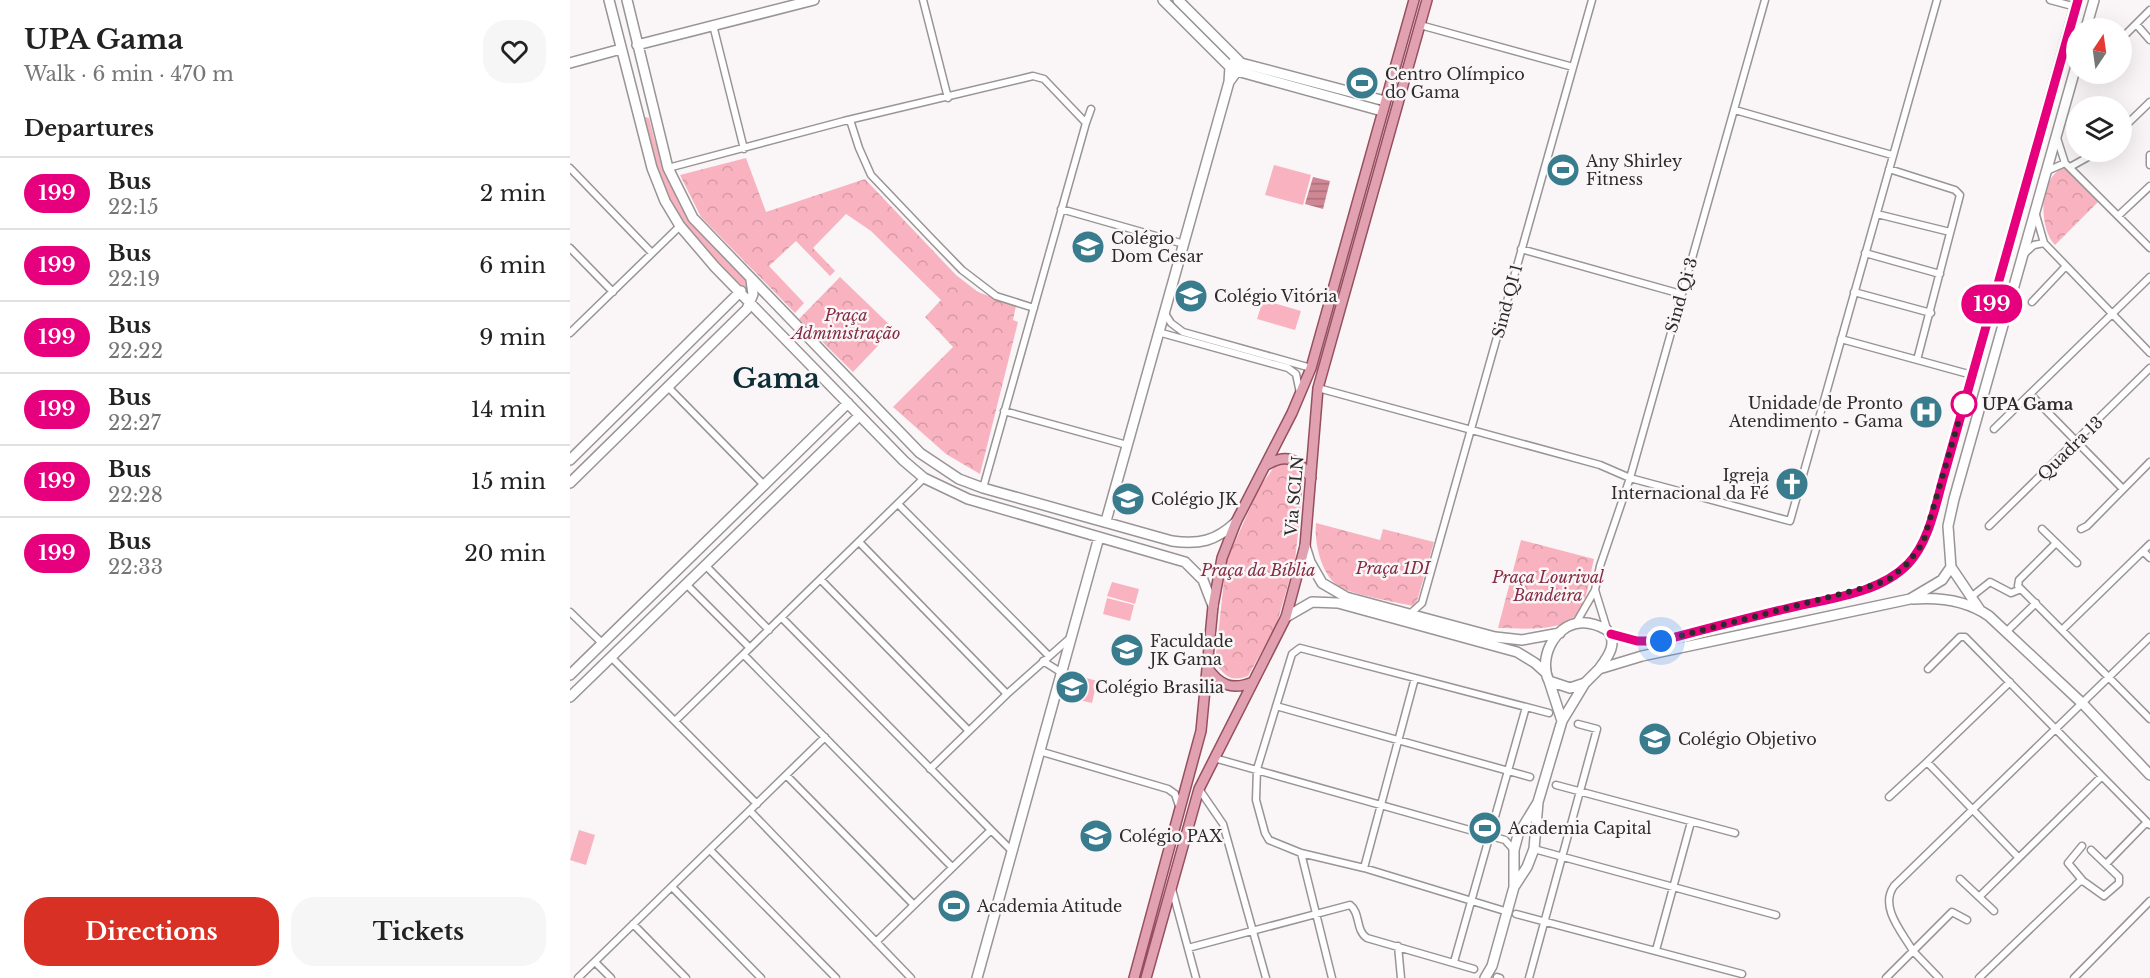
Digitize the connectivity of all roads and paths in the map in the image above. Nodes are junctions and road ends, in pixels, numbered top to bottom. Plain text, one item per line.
1 (609, 0) edge
2 (627, 0) edge
3 (814, 0) edge
4 (923, 0) edge
5 (1163, 0) edge
6 (1178, 0) edge
7 (1414, 0) edge
8 (1427, 0) edge
9 (1592, 0) edge
10 (1765, 0) edge
11 (1937, 0) edge
12 (2050, 0) edge
13 (2094, 0) edge
14 (2077, 4) edge
15 (2150, 10) edge
16 (630, 15) junction
17 (613, 17) junction
18 (2089, 18) edge
19 (2136, 24) junction
20 (713, 25) junction
21 (1420, 25) junction
22 (2132, 28) edge
23 (2150, 40) edge
24 (637, 45) junction
25 (2066, 48) edge
26 (621, 49) junction
27 (2062, 54) junction
28 (2066, 54) edge
29 (570, 63) edge
30 (1236, 65) junction
31 (1573, 67) junction
32 (629, 75) junction
33 (645, 77) junction
34 (1311, 81) junction
35 (2071, 84) edge
36 (1308, 91) junction
37 (948, 98) junction
38 (1385, 101) junction
39 (2150, 102) edge
40 (1091, 109) dead end
41 (1735, 110) junction
42 (1382, 111) junction
43 (654, 119) junction
44 (2132, 119) edge
45 (850, 120) junction
46 (639, 122) junction
47 (1086, 123) junction
48 (1378, 128) junction
49 (1390, 130) junction
50 (2056, 136) junction
51 (1374, 142) junction
52 (1386, 146) junction
53 (744, 148) junction
54 (1892, 154) junction
55 (2150, 155) edge
56 (2074, 162) edge
57 (2067, 165) junction
58 (2150, 165) edge
59 (570, 168) edge
60 (668, 168) junction
61 (1889, 169) junction
62 (2046, 171) junction
63 (2150, 186) edge
64 (1061, 209) junction
65 (2035, 210) junction
66 (1877, 214) junction
67 (2118, 216) junction
68 (680, 226) junction
69 (1950, 232) junction
70 (2044, 243) junction
71 (1184, 244) junction
72 (570, 248) edge
73 (2150, 248) edge
74 (1521, 249) junction
75 (652, 253) junction
76 (1865, 253) junction
77 (2022, 257) junction
78 (2066, 266) junction
79 (1940, 274) junction
80 (749, 276) junction
81 (2150, 277) edge
82 (741, 291) junction
83 (613, 292) junction
84 (1854, 292) junction
85 (1682, 294) junction
86 (752, 302) junction
87 (2032, 302) dead end
88 (1034, 308) junction
89 (1164, 312) junction
90 (2112, 313) junction
91 (1931, 314) junction
92 (572, 328) edge
93 (1158, 333) junction
94 (1841, 339) junction
95 (2150, 353) edge
96 (1917, 360) junction
97 (1311, 368) junction
98 (2150, 368) edge
99 (1972, 375) junction
100 (668, 387) junction
101 (1318, 388) junction
102 (1300, 393) junction
103 (2031, 394) junction
104 (848, 403) junction
105 (1004, 411) junction
106 (859, 416) junction
107 (887, 418) junction
108 (872, 427) junction
109 (1994, 429) dead end
110 (1471, 432) junction
111 (900, 434) junction
112 (595, 435) junction
113 (587, 442) junction
114 (810, 442) junction
115 (2076, 443) junction
116 (887, 444) junction
117 (1127, 445) junction
118 (603, 451) junction
119 (820, 452) junction
120 (570, 460) edge
121 (2150, 462) edge
122 (1264, 467) junction
123 (924, 478) junction
124 (1311, 478) junction
125 (1630, 478) junction
126 (1942, 482) junction
127 (570, 483) edge
128 (765, 486) junction
129 (1958, 486) junction
130 (983, 488) junction
131 (2122, 488) junction
132 (1939, 493) junction
133 (1954, 499) junction
134 (898, 504) junction
135 (1077, 514) junction
136 (1106, 521) junction
137 (1236, 522) junction
138 (1989, 526) dead end
139 (1071, 528) junction
140 (2042, 529) dead end
141 (2081, 529) dead end
142 (1140, 531) junction
143 (1100, 537) junction
144 (860, 543) junction
145 (2056, 543) junction
146 (2150, 544) edge
147 (703, 545) junction
148 (1305, 546) junction
149 (1137, 547) junction
150 (2143, 551) junction
151 (693, 556) junction
152 (714, 556) junction
153 (2150, 558) edge
154 (2077, 563) dead end
155 (705, 564) junction
156 (1951, 567) junction
157 (821, 580) junction
158 (686, 584) junction
159 (2021, 589) junction
160 (1594, 594) junction
161 (1841, 595) junction
162 (1971, 597) junction
163 (1823, 599) junction
164 (1910, 599) junction
165 (1422, 603) junction
166 (2036, 603) junction
167 (1213, 606) junction
168 (1980, 610) junction
169 (570, 612) edge
170 (1411, 613) junction
171 (1843, 614) junction
172 (1286, 617) junction
173 (1425, 617) junction
174 (1829, 617) junction
175 (782, 618) junction
176 (1576, 622) junction
177 (769, 630) junction
178 (2062, 630) junction
179 (2007, 631) junction
180 (1609, 632) junction
181 (1560, 633) junction
182 (1071, 636) junction
183 (2150, 637) edge
184 (603, 645) junction
185 (750, 648) junction
186 (744, 655) junction
187 (611, 657) junction
188 (1045, 658) junction
189 (1206, 667) junction
190 (1599, 669) junction
191 (1928, 669) dead end
192 (1062, 673) junction
193 (570, 675) edge
194 (1547, 677) junction
195 (2110, 677) junction
196 (1415, 678) junction
197 (2010, 681) junction
198 (1253, 682) junction
199 (1585, 683) junction
200 (1007, 694) junction
201 (570, 697) edge
202 (2083, 704) junction
203 (1276, 706) junction
204 (1526, 707) junction
205 (1549, 713) dead end
206 (2150, 719) edge
207 (676, 720) junction
208 (1562, 721) junction
209 (1578, 724) dead end
210 (2056, 730) junction
211 (969, 731) junction
212 (825, 737) junction
213 (1399, 740) junction
214 (1040, 751) junction
215 (1214, 758) junction
216 (1927, 762) junction
217 (930, 768) junction
218 (1257, 769) junction
219 (1508, 771) junction
220 (2150, 775) edge
221 (787, 776) junction
222 (1530, 777) dead end
223 (2101, 777) junction
224 (1189, 779) junction
225 (1556, 785) dead end
226 (1168, 789) junction
227 (1199, 789) junction
228 (1579, 792) junction
229 (1889, 797) dead end
230 (1538, 802) junction
231 (757, 804) junction
232 (1380, 804) junction
233 (1180, 810) junction
234 (1974, 810) junction
235 (750, 811) junction
236 (1691, 822) junction
237 (2149, 824) edge
238 (991, 830) junction
239 (1537, 830) junction
240 (1520, 831) junction
241 (1735, 833) dead end
242 (1491, 836) junction
243 (1505, 840) junction
244 (2082, 846) dead end
245 (1534, 849) junction
246 (710, 850) junction
247 (1011, 850) junction
248 (1514, 850) junction
249 (2091, 850) dead end
250 (1301, 853) junction
251 (1562, 856) junction
252 (2018, 857) junction
253 (1513, 862) junction
254 (2106, 864) junction
255 (952, 867) junction
256 (1527, 867) junction
257 (1364, 868) junction
258 (1960, 879) dead end
259 (2083, 881) junction
260 (1172, 886) junction
261 (672, 887) junction
262 (1514, 887) junction
263 (1673, 887) junction
264 (1979, 897) junction
265 (1473, 901) junction
266 (2150, 901) edge
267 (914, 905) junction
268 (1994, 910) dead end
269 (1316, 913) junction
270 (1512, 913) junction
271 (1776, 915) dead end
272 (1543, 920) junction
273 (1968, 920) dead end
274 (633, 924) junction
275 (1148, 928) junction
276 (1160, 929) junction
277 (1252, 930) junction
278 (876, 942) junction
279 (1398, 946) junction
280 (1188, 948) junction
281 (1656, 950) junction
282 (1913, 951) junction
283 (595, 962) junction
284 (1454, 962) junction
285 (1492, 966) junction
286 (1474, 969) dead end
287 (1742, 974) dead end
288 (578, 978) edge
289 (611, 978) edge
290 (686, 978) edge
291 (761, 978) edge
292 (836, 978) edge
293 (911, 978) edge
294 (977, 978) edge
295 (1134, 978) edge
296 (1146, 978) edge
297 (1196, 978) edge
298 (1266, 978) edge
299 (1332, 978) edge
300 (1401, 978) edge
301 (1485, 978) edge
302 (1492, 978) edge
303 (1529, 978) edge
304 (1886, 978) edge
305 (1939, 978) edge
306 (1979, 978) edge
307 (2074, 978) edge

1 - 17 main road
2 - 16 main road
3 - 20 main road
4 - 37 street
5 - 30 main road
6 - 30 main road
7 - 38 main road, Via SCLN
8 - 21 main road, Via SCLN
9 - 31 street, Sind QI 1
10 - 41 street, Sind Qi 3
11 - 54 street
12 - 14 street
13 - 18 main road
15 - 19 street
16 - 17 main road
16 - 24 main road
17 - 26 main road
19 - 22 street
19 - 23 street
20 - 24 main road
20 - 53 street
21 - 31 street
21 - 49 main road, Via SCLN
24 - 33 main road
25 - 27 main road
26 - 29 main road
26 - 32 main road
27 - 28 main road
27 - 99 main road
30 - 34 main road
30 - 36 main road
30 - 71 main road
31 - 74 street, Sind QI 1
32 - 33 main road
32 - 46 main road
33 - 43 main road
34 - 36 main road
34 - 38 main road
35 - 50 main road
36 - 42 main road
37 - 45 street
37 - 47 street
38 - 42 main road, Via SCLN
39 - 44 street
40 - 47 street
41 - 54 street
41 - 85 street, Sind Qi 3
42 - 48 main road, Via SCLN
43 - 46 main road
43 - 60 main road
45 - 53 street
45 - 88 street
46 - 68 main road
47 - 64 street
48 - 49 main road
48 - 51 main road, Via SCLN
49 - 52 main road, Via SCLN
50 - 57 street
50 - 62 main road
51 - 52 main road
51 - 97 main road, Via SCLN
52 - 101 main road, Via SCLN
53 - 60 street
54 - 61 street
55 - 58 street
56 - 57 street
57 - 62 street
57 - 67 street
59 - 75 street
60 - 80 main road
61 - 66 street
61 - 69 street
62 - 65 main road
63 - 67 street
64 - 71 street
64 - 88 street
65 - 70 street
65 - 77 main road
66 - 69 street
66 - 76 street
67 - 73 street
68 - 75 street
68 - 82 main road
69 - 79 street
70 - 77 street
70 - 78 street
71 - 89 main road
72 - 83 street
74 - 85 street
74 - 110 street, Sind QI 1
75 - 83 street
76 - 79 street
76 - 84 street
77 - 129 main road
78 - 87 street
78 - 90 street
79 - 91 street
80 - 86 main road
80 - 107 main road
81 - 90 street
82 - 86 main road
82 - 112 main road
83 - 92 street
84 - 91 street
84 - 94 street
85 - 125 street, Sind Qi 3
86 - 100 main road
86 - 104 main road
88 - 105 street
89 - 93 main road
89 - 97 street
90 - 95 street
90 - 103 street
91 - 96 street
93 - 102 street
93 - 117 main road
94 - 96 street
94 - 125 street
96 - 99 street
97 - 102 main road, Via SCLN
98 - 115 street, Quadra 13
99 - 126 main road
100 - 118 main road
100 - 128 street
101 - 110 street
101 - 124 main road, Via SCLN
102 - 122 main road, Via SCLN
103 - 109 street
103 - 115 street
104 - 106 main road
104 - 114 main road
105 - 117 street
105 - 130 street
106 - 108 main road
106 - 119 main road
107 - 108 main road
107 - 111 main road
108 - 116 main road
110 - 125 street
110 - 165 street, Sind QI 1
111 - 116 main road
111 - 130 main road
112 - 113 main road
112 - 118 main road
113 - 118 main road
113 - 120 main road
114 - 119 main road
114 - 128 main road
115 - 131 street
115 - 138 street, Quadra 13
116 - 123 main road
117 - 136 main road
118 - 127 main road
119 - 152 main road
121 - 131 street
122 - 124 main road
122 - 137 main road, Via SCLN
123 - 134 street
123 - 139 main road
124 - 148 main road, Via SCLN
125 - 160 street, Sind Qi 3
126 - 129 main road
126 - 132 main road
128 - 147 main road
129 - 133 main road
130 - 135 main road
131 - 141 street
132 - 133 main road
132 - 161 main road
133 - 156 main road
134 - 144 street
134 - 188 street
135 - 136 main road
135 - 139 main road
136 - 142 main road
137 - 142 main road
137 - 167 main road, Via SCLN
139 - 143 main road
140 - 145 street
142 - 149 main road
143 - 149 main road
143 - 182 main road
144 - 157 street
144 - 200 street
145 - 154 street
145 - 159 street
146 - 150 street
147 - 151 main road
147 - 152 main road
148 - 170 main road
148 - 172 main road, Via SCLN
149 - 167 main road
150 - 153 street
150 - 178 street
151 - 155 main road
151 - 184 main road
152 - 155 main road
155 - 158 main road
155 - 177 street
156 - 162 main road
156 - 164 main road
157 - 175 street
157 - 211 street
158 - 185 street
158 - 187 main road
159 - 162 street
159 - 166 street
160 - 176 street
160 - 180 street
161 - 163 main road
161 - 171 main road
162 - 168 main road
163 - 174 main road
163 - 180 main road
164 - 168 main road
164 - 171 main road
165 - 170 street
165 - 173 street
166 - 178 street
166 - 179 street
167 - 189 main road, Via SCLN
168 - 179 main road
169 - 184 street
170 - 173 main road
171 - 174 main road
172 - 194 main road
172 - 198 main road, Via SCLN
173 - 181 main road
174 - 190 main road
175 - 177 street
175 - 217 street
176 - 180 main road
176 - 181 main road
177 - 185 street
178 - 195 street
179 - 202 main road
180 - 190 main road
181 - 194 main road
182 - 188 street
182 - 192 main road
183 - 195 street
184 - 193 main road
185 - 186 street
186 - 207 street
186 - 212 street
187 - 201 main road
187 - 207 street
188 - 192 street
188 - 200 street
189 - 198 main road
189 - 224 main road, Via SCLN
190 - 199 main road
191 - 197 street
192 - 214 main road
194 - 199 main road
194 - 208 main road
195 - 202 street
195 - 206 street
196 - 203 street
196 - 204 street
196 - 213 street
197 - 210 street
197 - 216 street
198 - 215 main road, Via SCLN
199 - 208 main road
200 - 211 street
202 - 210 street
202 - 220 main road
203 - 213 street
203 - 218 street
204 - 205 street
204 - 219 street
207 - 231 street
208 - 230 main road
209 - 228 street
210 - 223 street
210 - 234 street
211 - 217 street
212 - 221 street
212 - 255 street
213 - 219 street
213 - 232 street
214 - 226 street
214 - 247 main road
215 - 218 street
215 - 227 main road, Via SCLN
216 - 229 street
216 - 234 street
217 - 238 street
218 - 232 street
218 - 250 street
219 - 222 street
219 - 242 street
221 - 231 street
221 - 267 street
223 - 237 street
223 - 252 street
224 - 226 street
224 - 233 main road, Via SCLN
225 - 228 street
226 - 233 street
227 - 260 main road, Via SCLN
227 - 277 street
228 - 236 street
228 - 251 street
230 - 239 main road
230 - 240 main road
231 - 235 street
232 - 242 street
232 - 257 street
233 - 275 main road, Via SCLN
234 - 252 street
234 - 282 street
235 - 246 street
235 - 278 street
236 - 241 street
236 - 263 street
237 - 254 street
238 - 247 street
238 - 255 street
239 - 240 main road
239 - 245 main road
240 - 243 street
240 - 248 main road
242 - 243 street
242 - 265 street
243 - 248 street
244 - 259 street
245 - 251 street
245 - 256 main road
246 - 261 street
246 - 292 street
247 - 294 main road
248 - 253 main road
249 - 254 street
250 - 257 street
250 - 269 street
251 - 263 street
251 - 272 street
252 - 264 street
253 - 256 main road
253 - 262 main road
254 - 259 street
255 - 267 street
256 - 262 main road
257 - 265 street
258 - 264 street
259 - 306 street
260 - 276 main road, Via SCLN
260 - 280 street
261 - 274 street
261 - 291 street
262 - 270 main road
263 - 271 street
263 - 281 street
264 - 268 street
265 - 270 street
265 - 284 street
266 - 307 street
267 - 278 street
269 - 277 street
269 - 279 street
269 - 299 street
270 - 272 street
270 - 285 main road
272 - 281 street
272 - 303 street
273 - 282 street
274 - 283 street
274 - 290 street
275 - 276 main road
275 - 295 main road, Via SCLN
276 - 296 main road, Via SCLN
277 - 280 street
277 - 298 street
278 - 293 street
279 - 284 street
279 - 300 street
280 - 297 street
281 - 287 street
282 - 304 street
282 - 305 street
283 - 288 street
283 - 289 street
284 - 286 street
285 - 301 main road
285 - 302 main road

